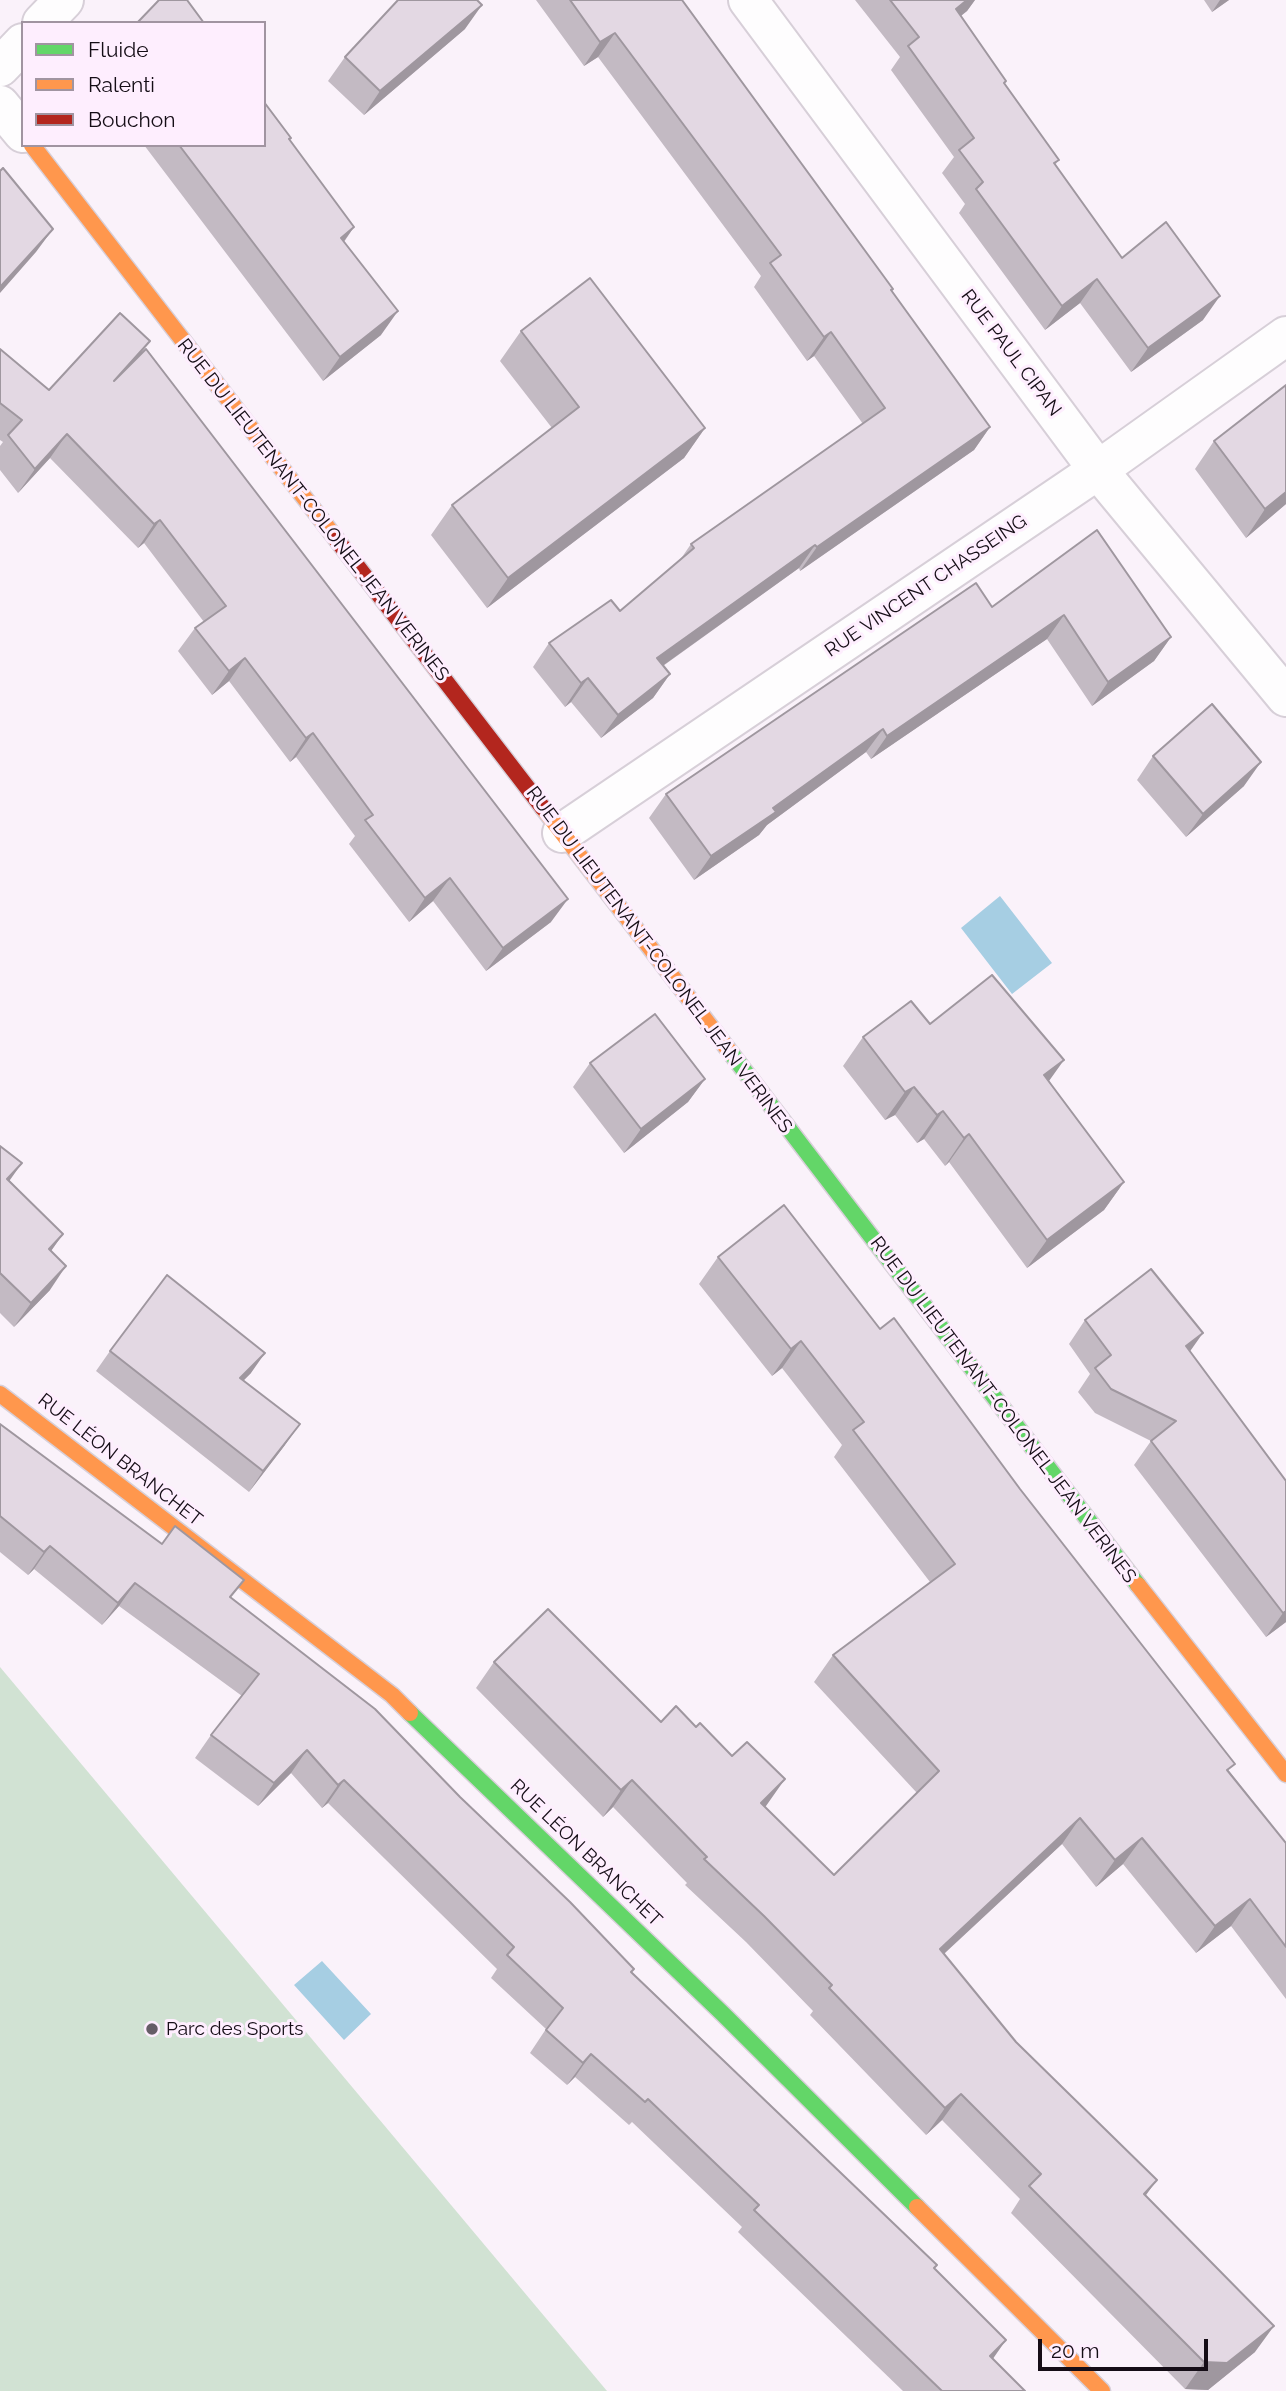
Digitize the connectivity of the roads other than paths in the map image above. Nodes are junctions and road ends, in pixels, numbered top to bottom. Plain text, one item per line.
1 (64, 0) edge
2 (748, 0) edge
3 (44, 21) edge
4 (21, 45) edge
5 (0, 67) edge
6 (0, 104) edge
7 (21, 130) edge
8 (34, 147) edge
9 (1286, 336) edge
10 (1098, 470) junction
11 (1286, 696) edge
12 (562, 833) junction
13 (0, 1394) edge
14 (1286, 1774) edge
15 (1102, 2391) edge

1 - 3 street
2 - 10 street, RUE PAUL CIPAN
4 - 5 street
6 - 7 street
8 - 12 street, RUE DU LIEUTENANT-COLONEL JEAN VERINES
9 - 10 street, RUE VINCENT CHASSEING
10 - 11 street, RUE PAUL CIPAN
10 - 12 street, RUE VINCENT CHASSEING
12 - 14 street, RUE DU LIEUTENANT-COLONEL JEAN VERINES
13 - 15 street, RUE LÉON BRANCHET

